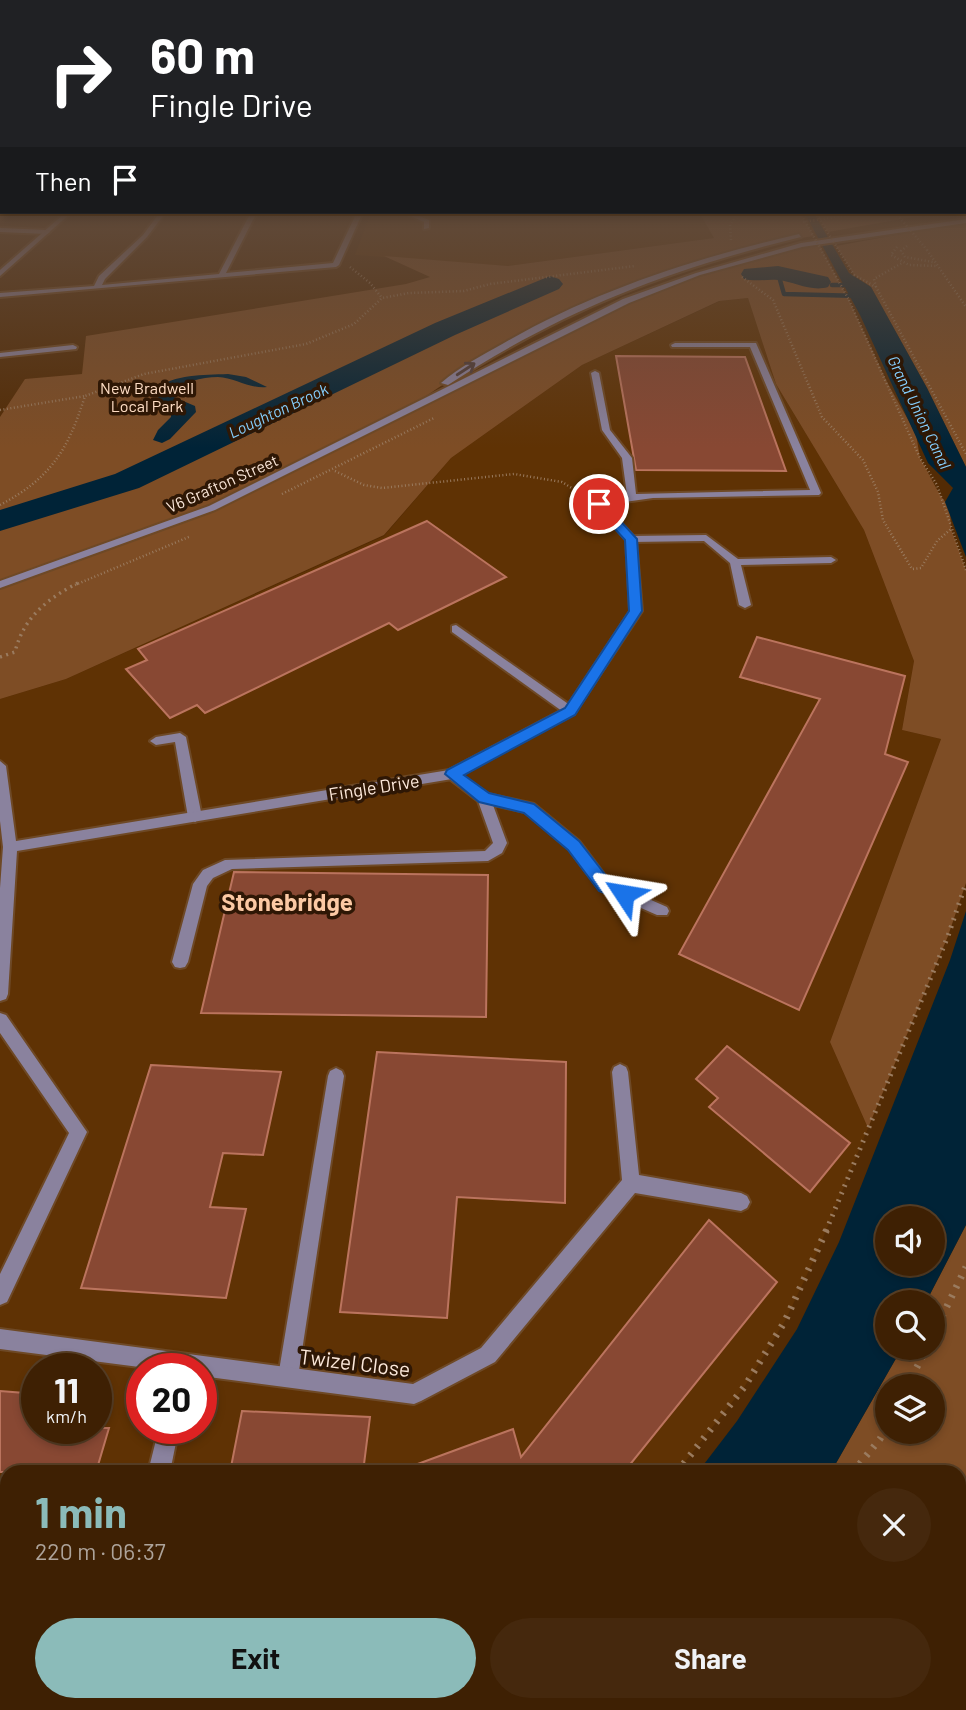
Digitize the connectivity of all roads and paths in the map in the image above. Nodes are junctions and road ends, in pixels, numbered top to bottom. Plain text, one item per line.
1 (86, 289) edge
2 (375, 289) edge
3 (472, 289) edge
4 (626, 289) edge
5 (659, 289) edge
6 (758, 289) edge
7 (843, 289) edge
8 (877, 289) edge
9 (953, 289) edge
10 (0, 295) edge
11 (382, 298) junction
12 (966, 307) edge
13 (675, 345) dead end
14 (72, 347) dead end
15 (0, 355) edge
16 (595, 373) dead end
17 (85, 397) junction
18 (409, 407) junction
19 (0, 410) edge
20 (441, 414) dead end
21 (966, 454) edge
22 (334, 470) junction
23 (280, 495) dead end
24 (632, 497) junction
25 (599, 504) junction
26 (0, 505) edge
27 (951, 529) junction
28 (198, 533) dead end
29 (631, 539) junction
30 (831, 560) dead end
31 (735, 562) junction
32 (966, 569) edge
33 (0, 585) edge
34 (746, 605) dead end
35 (456, 629) dead end
36 (0, 657) edge
37 (570, 711) junction
38 (156, 741) dead end
39 (0, 766) edge
40 (452, 774) junction
41 (484, 798) junction
42 (195, 817) junction
43 (10, 847) junction
44 (966, 883) edge
45 (662, 911) dead end
46 (180, 962) dead end
47 (0, 994) edge
48 (0, 1020) edge
49 (620, 1072) dead end
50 (336, 1076) dead end
51 (631, 1182) junction
52 (741, 1202) dead end
53 (966, 1267) edge
54 (0, 1295) edge
55 (945, 1310) edge
56 (0, 1339) edge
57 (126, 1357) edge
58 (217, 1369) edge
59 (288, 1377) junction
60 (165, 1444) edge
61 (876, 1444) edge
62 (161, 1465) edge
63 (683, 1465) edge
64 (859, 1465) edge

1 - 10 street
2 - 11 path
3 - 11 path
18 -> 4 street, V6 Grafton Street
5 - 18 street, V6 Grafton Street
6 - 27 path
7 - 27 path, bridge
8 - 21 path
9 - 12 path
11 - 17 path
13 - 24 street
14 - 15 street
16 - 24 street
17 - 19 path
17 - 26 path
18 - 33 street, V6 Grafton Street
20 - 22 path
22 - 23 path
22 - 25 path
24 - 25 street
25 - 29 street
27 - 32 path
28 - 36 path
29 - 31 street
29 - 37 street, Fingle Drive
30 - 31 street
31 - 34 street
35 - 37 street
37 - 40 street, Fingle Drive
38 - 42 street
39 - 43 street
40 - 41 street
40 - 42 street, Fingle Drive
41 - 45 street
41 - 46 street
42 - 43 street, Fingle Drive
43 - 47 street
44 - 63 path
48 - 54 street
49 - 51 street
50 - 59 street
51 - 52 street
51 - 59 street, Twizel Close
53 - 55 path
56 - 57 street, Twizel Close
58 - 59 street, Twizel Close
60 - 62 street
61 - 64 path

